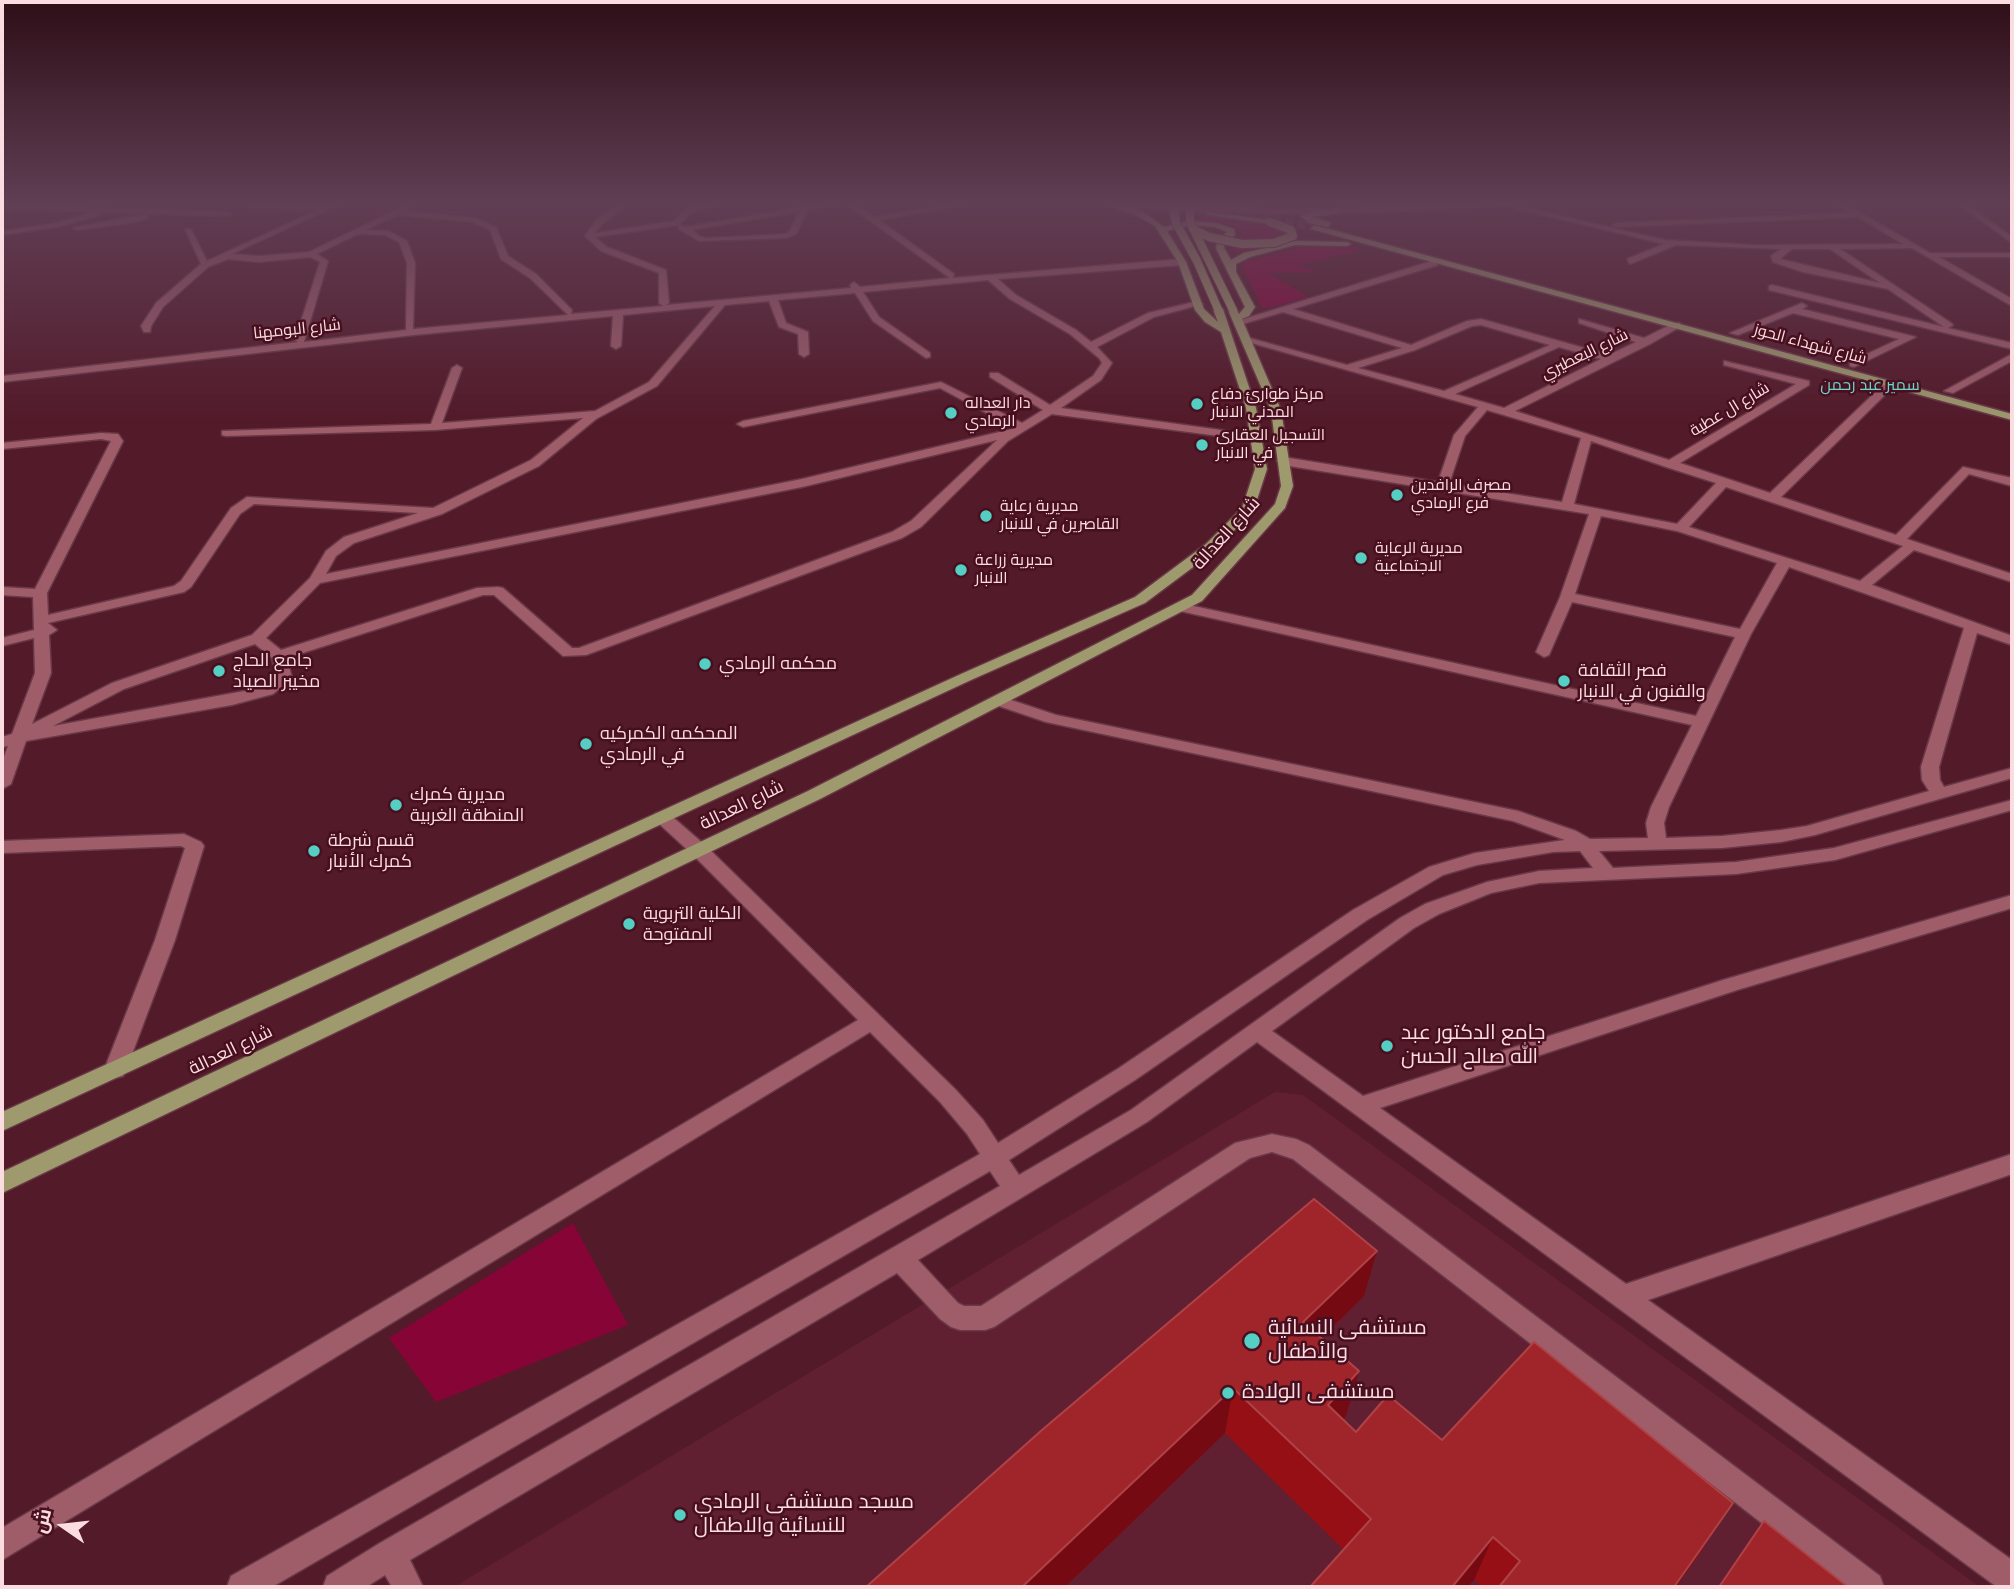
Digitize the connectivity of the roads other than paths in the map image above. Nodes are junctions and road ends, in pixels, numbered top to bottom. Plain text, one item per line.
1 (192, 276) edge
2 (319, 276) edge
3 (411, 276) edge
4 (533, 276) edge
5 (663, 276) edge
6 (950, 276) edge
7 (999, 276) edge
8 (1187, 276) edge
9 (1205, 276) edge
10 (1213, 276) edge
11 (1233, 276) edge
12 (1392, 276) edge
13 (1505, 276) edge
14 (1834, 276) edge
15 (1875, 276) edge
16 (1965, 276) edge
17 (990, 277) junction
18 (854, 288) junction
19 (1772, 288) dead end
20 (1895, 290) junction
21 (773, 298) junction
22 (1818, 299) junction
23 (723, 302) junction
24 (664, 303) junction
25 (2012, 303) edge
26 (1198, 304) junction
27 (1284, 309) junction
28 (1793, 310) junction
29 (569, 312) junction
30 (618, 313) junction
31 (1230, 318) junction
32 (1582, 321) dead end
33 (1671, 321) junction
34 (1932, 326) junction
35 (409, 328) junction
36 (147, 330) dead end
37 (1735, 333) junction
38 (1959, 333) junction
39 (1908, 338) junction
40 (300, 340) junction
41 (1246, 340) junction
42 (1647, 342) junction
43 (1559, 344) junction
44 (616, 346) dead end
45 (1091, 346) junction
46 (2012, 346) edge
47 (1412, 348) junction
48 (804, 354) dead end
49 (926, 355) dead end
50 (2012, 357) edge
51 (1611, 359) junction
52 (1814, 362) junction
53 (1728, 363) dead end
54 (1854, 364) junction
55 (457, 368) dead end
56 (1350, 368) junction
57 (2, 372) edge
58 (993, 375) dead end
59 (2, 379) edge
60 (1790, 379) junction
61 (1891, 383) junction
62 (1949, 391) junction
63 (1447, 394) junction
64 (1485, 405) junction
65 (2012, 408) edge
66 (1050, 410) junction
67 (1506, 411) junction
68 (598, 414) junction
69 (2012, 417) edge
70 (743, 424) dead end
71 (435, 427) junction
72 (1017, 430) junction
73 (226, 433) dead end
74 (1587, 436) junction
75 (1257, 438) junction
76 (2, 446) edge
77 (1283, 461) junction
78 (1670, 464) junction
79 (1724, 482) junction
80 (2012, 482) edge
81 (1442, 487) junction
82 (1772, 498) junction
83 (1567, 506) junction
84 (1596, 510) junction
85 (438, 511) junction
86 (1680, 528) junction
87 (1898, 540) junction
88 (1913, 545) junction
89 (1786, 560) junction
90 (2012, 578) edge
91 (315, 580) junction
92 (1862, 586) junction
93 (2, 591) edge
94 (40, 593) junction
95 (1567, 597) junction
96 (1180, 607) junction
97 (1972, 625) junction
98 (40, 627) junction
99 (57, 629) dead end
100 (1744, 634) junction
101 (257, 638) junction
102 (2012, 641) edge
103 (2, 642) edge
104 (1544, 652) dead end
105 (279, 656) junction
106 (999, 701) junction
107 (1702, 722) junction
108 (20, 737) junction
109 (2, 742) edge
110 (2012, 773) edge
111 (2, 783) edge
112 (1940, 795) junction
113 (2012, 805) edge
114 (662, 817) junction
115 (1658, 843) junction
116 (1584, 845) junction
117 (2, 847) edge
118 (699, 850) junction
119 (1607, 873) junction
120 (2012, 901) edge
121 (872, 1021) junction
122 (1257, 1031) junction
123 (116, 1070) junction
124 (1359, 1106) junction
125 (2, 1122) edge
126 (995, 1157) junction
127 (2012, 1164) edge
128 (2, 1184) edge
129 (1015, 1190) junction
130 (898, 1257) junction
131 (1623, 1297) junction
132 (2, 1545) edge
133 (391, 1553) junction
134 (2012, 1579) edge
135 (242, 1587) edge
136 (338, 1587) edge
137 (408, 1587) edge
138 (1869, 1587) edge

1 - 36 street
2 - 40 street
3 - 35 street
4 - 29 street
5 - 24 street
6 - 18 street, شارع البومهنا
7 - 17 street, شارع البومهنا
8 - 26 main road
9 - 31 main road, bridge
10 - 31 main road, bridge
11 - 31 main road
12 - 27 street
13 - 33 main road, شارع شهداء الحوز
14 - 20 street
15 - 20 street
16 - 25 street
17 - 18 street, شارع البومهنا
17 - 45 street
18 - 21 street, شارع البومهنا
18 - 24 street, شارع البومهنا
18 - 49 street
19 - 22 street
20 - 38 street
21 - 23 street, شارع البومهنا
21 - 48 street
22 - 28 street
22 - 34 street
23 - 30 street, شارع البومهنا
23 - 68 street
24 - 29 street, شارع البومهنا
26 - 31 main road
26 - 45 street
27 - 31 street
27 - 47 street
28 - 37 street
28 - 39 street
29 - 35 street, شارع البومهنا
30 - 44 street
30 - 59 street, شارع البومهنا
31 - 41 main road, شارع العدالة
31 - 75 main road, شارع العدالة
32 - 42 street
33 - 37 main road, شارع شهداء الحوز
33 - 42 street, شارع البعطيري
33 - 52 main road, شارع شهداء الحوز
34 - 38 street
34 - 39 street
35 - 40 street, شارع البومهنا
37 - 54 main road, شارع شهداء الحوز
38 - 46 street
39 - 54 street
40 - 57 street, شارع البومهنا
41 - 56 street
41 - 77 main road, شارع العدالة
42 - 51 street, شارع البعطيري
43 - 47 street
43 - 51 street
43 - 63 street
45 - 66 street
47 - 56 street
50 - 62 street
51 - 67 street, شارع البعطيري
52 - 60 street
52 - 61 main road, شارع شهداء الحوز
53 - 60 street
54 - 62 main road, شارع شهداء الحوز
55 - 71 street
56 - 63 street
58 - 66 street
60 - 78 street, شارع ال عطية
61 - 69 main road, شارع شهداء الحوز
61 - 82 street
62 - 65 main road, شارع شهداء الحوز
63 - 64 street
64 - 67 street
64 - 81 street
66 - 72 street
66 - 75 street
67 - 74 street
68 - 71 street
68 - 85 street
70 - 72 street
71 - 73 street
72 - 91 street
72 - 105 street
74 - 78 street
74 - 83 street
75 - 114 main road, شارع العدالة
76 - 94 street
77 - 81 street
77 - 96 main road, شارع العدالة
78 - 79 street
79 - 82 street
79 - 86 street
80 - 87 street
81 - 83 street
82 - 87 street
83 - 84 street
84 - 86 street
84 - 95 street
85 - 91 street
85 - 98 street
86 - 89 street
87 - 88 street
88 - 90 street
88 - 92 street
89 - 92 street
89 - 100 street
91 - 101 street
92 - 97 street
93 - 94 street
94 - 98 street
95 - 100 street
95 - 104 street
96 - 106 main road, شارع العدالة
96 - 107 street
97 - 102 street
97 - 112 street
98 - 99 street
98 - 103 street
98 - 108 street
100 - 107 street
101 - 105 street
101 - 108 street
105 - 108 street
106 - 116 street
106 - 118 main road, شارع العدالة
107 - 115 street
108 - 109 street
108 - 111 street
110 - 112 street
112 - 115 street
113 - 119 street
114 - 118 street
114 - 123 main road, شارع العدالة
115 - 116 street
116 - 119 street
116 - 126 street
117 - 123 street
118 - 121 street
118 - 128 main road, شارع العدالة
119 - 122 street
120 - 124 street
121 - 126 street
121 - 132 street
122 - 124 street
122 - 129 street
123 - 125 main road, شارع العدالة
124 - 131 street
126 - 129 street
126 - 135 street
127 - 131 street
129 - 130 street
130 - 133 street
130 - 138 street
131 - 134 street
133 - 136 street
133 - 137 street

